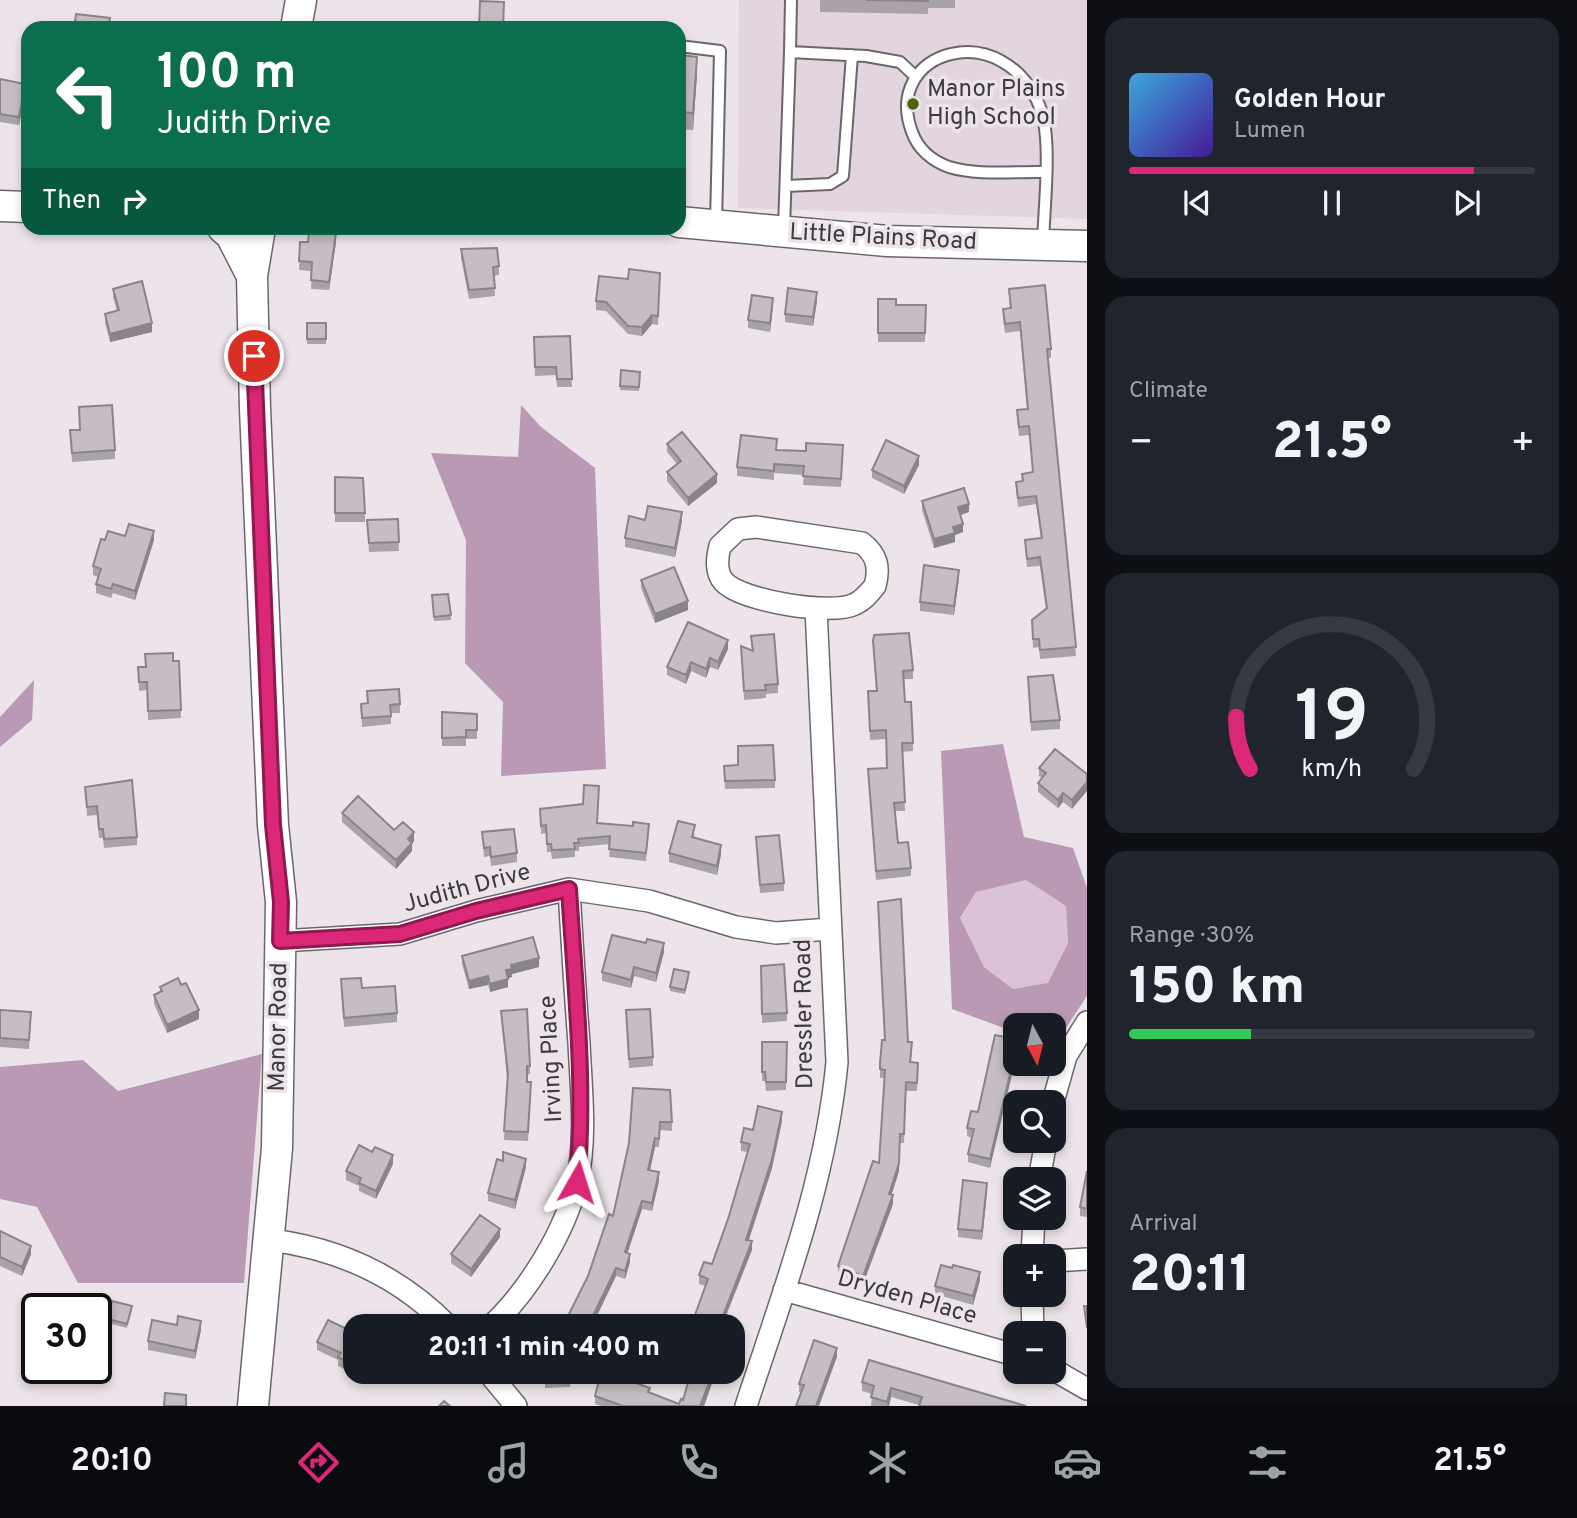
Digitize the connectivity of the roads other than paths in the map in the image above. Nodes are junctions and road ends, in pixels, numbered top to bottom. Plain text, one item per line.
1 (301, 0) edge
2 (791, 0) edge
3 (297, 21) edge
4 (686, 47) edge
5 (790, 52) junction
6 (852, 55) junction
7 (916, 77) junction
8 (1045, 172) junction
9 (786, 186) junction
10 (0, 206) edge
11 (21, 207) edge
12 (686, 223) edge
13 (716, 226) junction
14 (784, 233) junction
15 (231, 235) edge
16 (259, 235) edge
17 (1043, 246) junction
18 (1087, 246) edge
19 (252, 276) junction
20 (816, 608) junction
21 (569, 889) junction
22 (830, 929) junction
23 (280, 941) junction
24 (1087, 1023) edge
25 (1057, 1090) edge
26 (271, 1240) junction
27 (1087, 1259) edge
28 (1066, 1260) edge
29 (784, 1290) junction
30 (436, 1314) edge
31 (503, 1314) edge
32 (1003, 1352) edge
33 (1066, 1377) edge
34 (498, 1384) edge
35 (1087, 1389) edge
36 (253, 1406) edge
37 (516, 1406) edge
38 (746, 1406) edge

1 - 3 street
2 - 5 lane
4 - 13 lane
5 - 6 lane
5 - 9 lane
6 - 7 lane
6 - 9 lane
7 - 8 lane
7 - 8 lane
8 - 17 lane
9 - 14 lane
10 - 11 street
12 - 13 street, Little Plains Road
13 - 14 street, Little Plains Road
14 - 17 street, Little Plains Road
15 - 19 street
16 - 19 street, Manor Road
17 - 18 street, Little Plains Road
19 - 23 street, Manor Road
20 - 20 street
20 - 22 street, Dressler Road
21 - 22 street, Judith Drive
21 - 23 street, Judith Drive
21 - 31 street, Irving Place
22 - 29 street, Dressler Road
23 - 26 street, Manor Road
24 - 25 street
26 - 30 street
26 - 36 street, Manor Road
27 - 28 street
29 - 32 street, Dryden Place
29 - 38 street, Dressler Road
33 - 35 street
34 - 37 street

